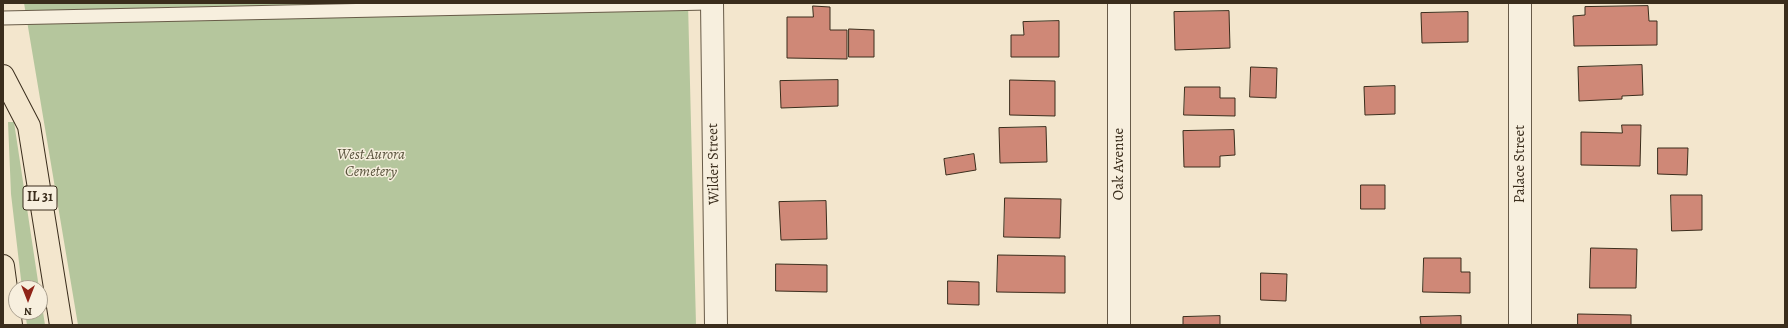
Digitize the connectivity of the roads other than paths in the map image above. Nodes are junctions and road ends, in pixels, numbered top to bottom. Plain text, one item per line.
1 (709, 3) edge
2 (712, 3) edge
3 (1119, 3) edge
4 (1520, 3) edge
5 (3, 18) edge
6 (3, 77) edge
7 (3, 266) edge
8 (11, 325) edge
9 (61, 325) edge
10 (716, 325) edge
11 (1119, 325) edge
12 (1520, 325) edge

1 - 5 lane
2 - 10 street, Wilder Street
3 - 11 street, Oak Avenue
4 - 12 street, Palace Street
6 - 9 main road, IL 31
7 - 8 main road

